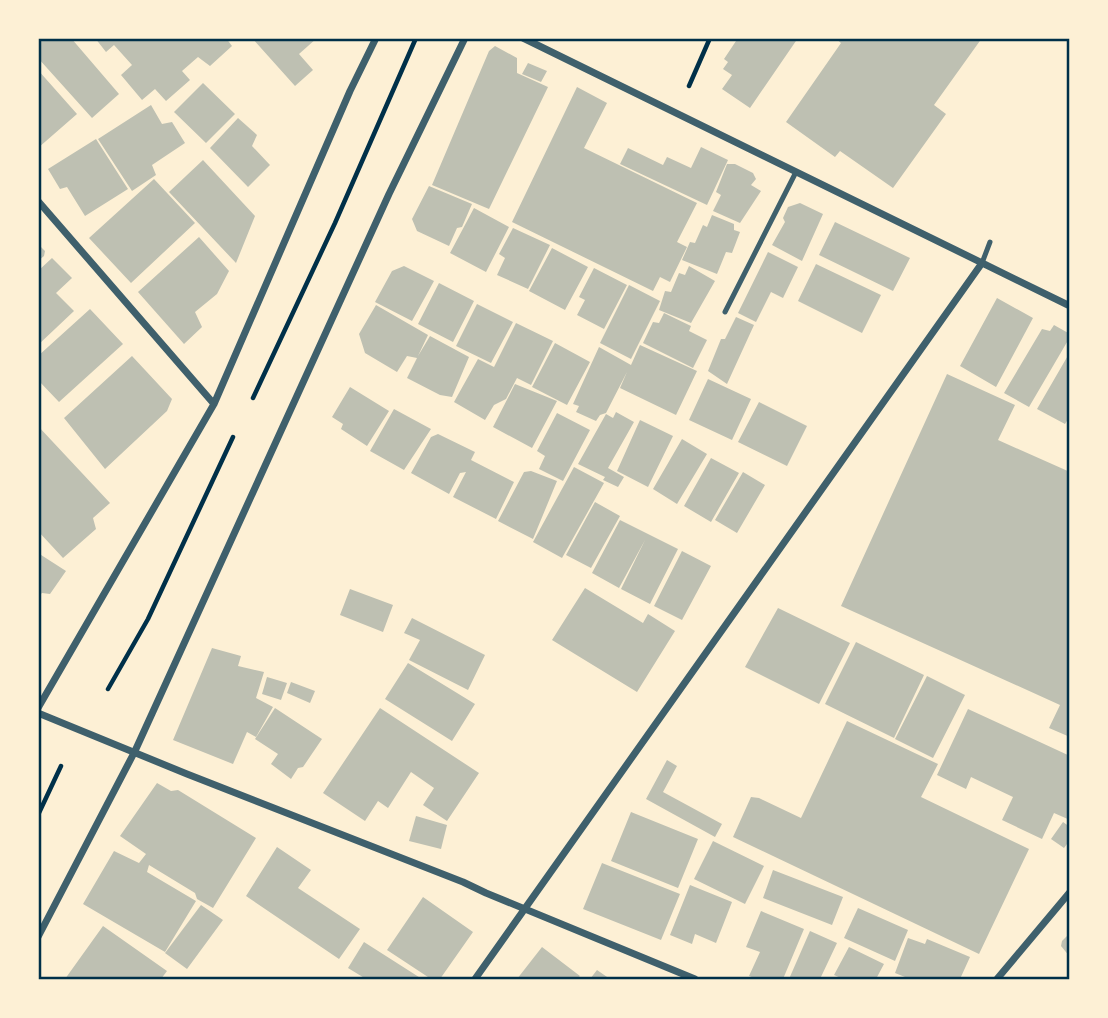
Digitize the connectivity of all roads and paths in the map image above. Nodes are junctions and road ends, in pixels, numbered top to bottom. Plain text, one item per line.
1 (376, 38) edge
2 (465, 38) edge
3 (523, 38) edge
4 (710, 38) edge
5 (676, 113) junction
6 (796, 172) junction
7 (38, 201) edge
8 (990, 242) dead end
9 (982, 263) junction
10 (1069, 306) edge
11 (725, 312) dead end
12 (214, 404) junction
13 (38, 708) edge
14 (38, 713) edge
15 (135, 751) junction
16 (61, 766) dead end
17 (38, 815) edge
18 (1069, 892) edge
19 (524, 908) junction
20 (38, 937) edge
21 (475, 979) edge
22 (695, 979) edge
23 (997, 979) edge

1 - 12 street
2 - 15 street
3 - 5 street
4 - 5 path
5 - 6 street
6 - 9 street
6 - 11 lane
7 - 12 street
8 - 9 lane
9 - 10 street
9 - 19 street
12 - 13 street
14 - 15 street
15 - 19 street
15 - 20 street
16 - 17 path
18 - 23 street
19 - 21 street
19 - 22 street

